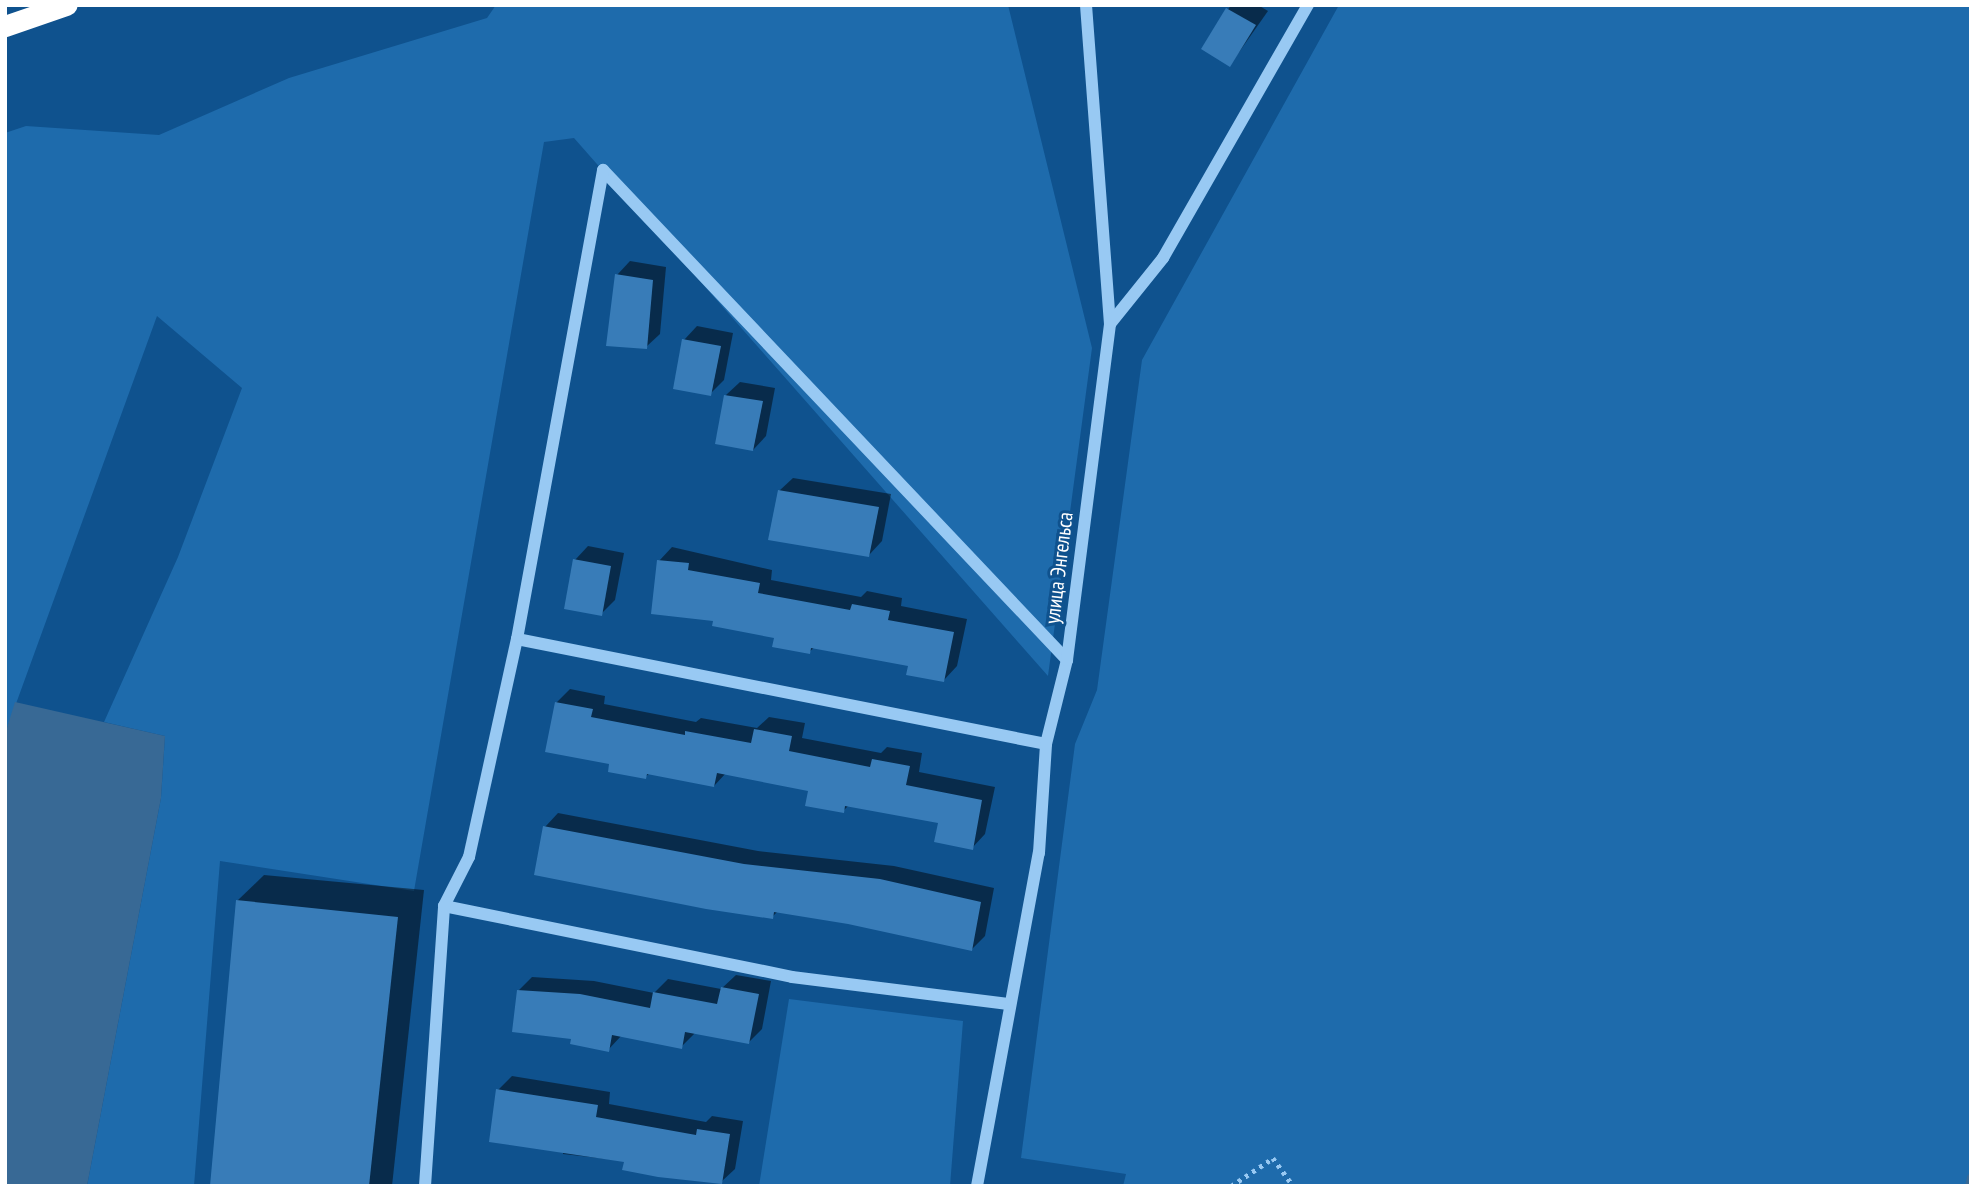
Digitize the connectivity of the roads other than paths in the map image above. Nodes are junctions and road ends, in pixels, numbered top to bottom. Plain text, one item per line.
1 (66, 5) edge
2 (1086, 5) edge
3 (1308, 5) edge
4 (5, 26) edge
5 (1110, 324) junction
6 (517, 639) junction
7 (1067, 660) junction
8 (1046, 744) junction
9 (444, 906) junction
10 (1009, 1004) junction
11 (425, 1186) edge
12 (977, 1186) edge

1 - 4 highway
2 - 5 lane, улица Энгельса
3 - 5 lane
5 - 7 lane, улица Энгельса
6 - 7 lane
6 - 8 lane
6 - 9 lane
7 - 8 lane, улица Энгельса
8 - 10 lane, улица Энгельса
9 - 10 lane
9 - 11 lane
10 - 12 lane, улица Энгельса

